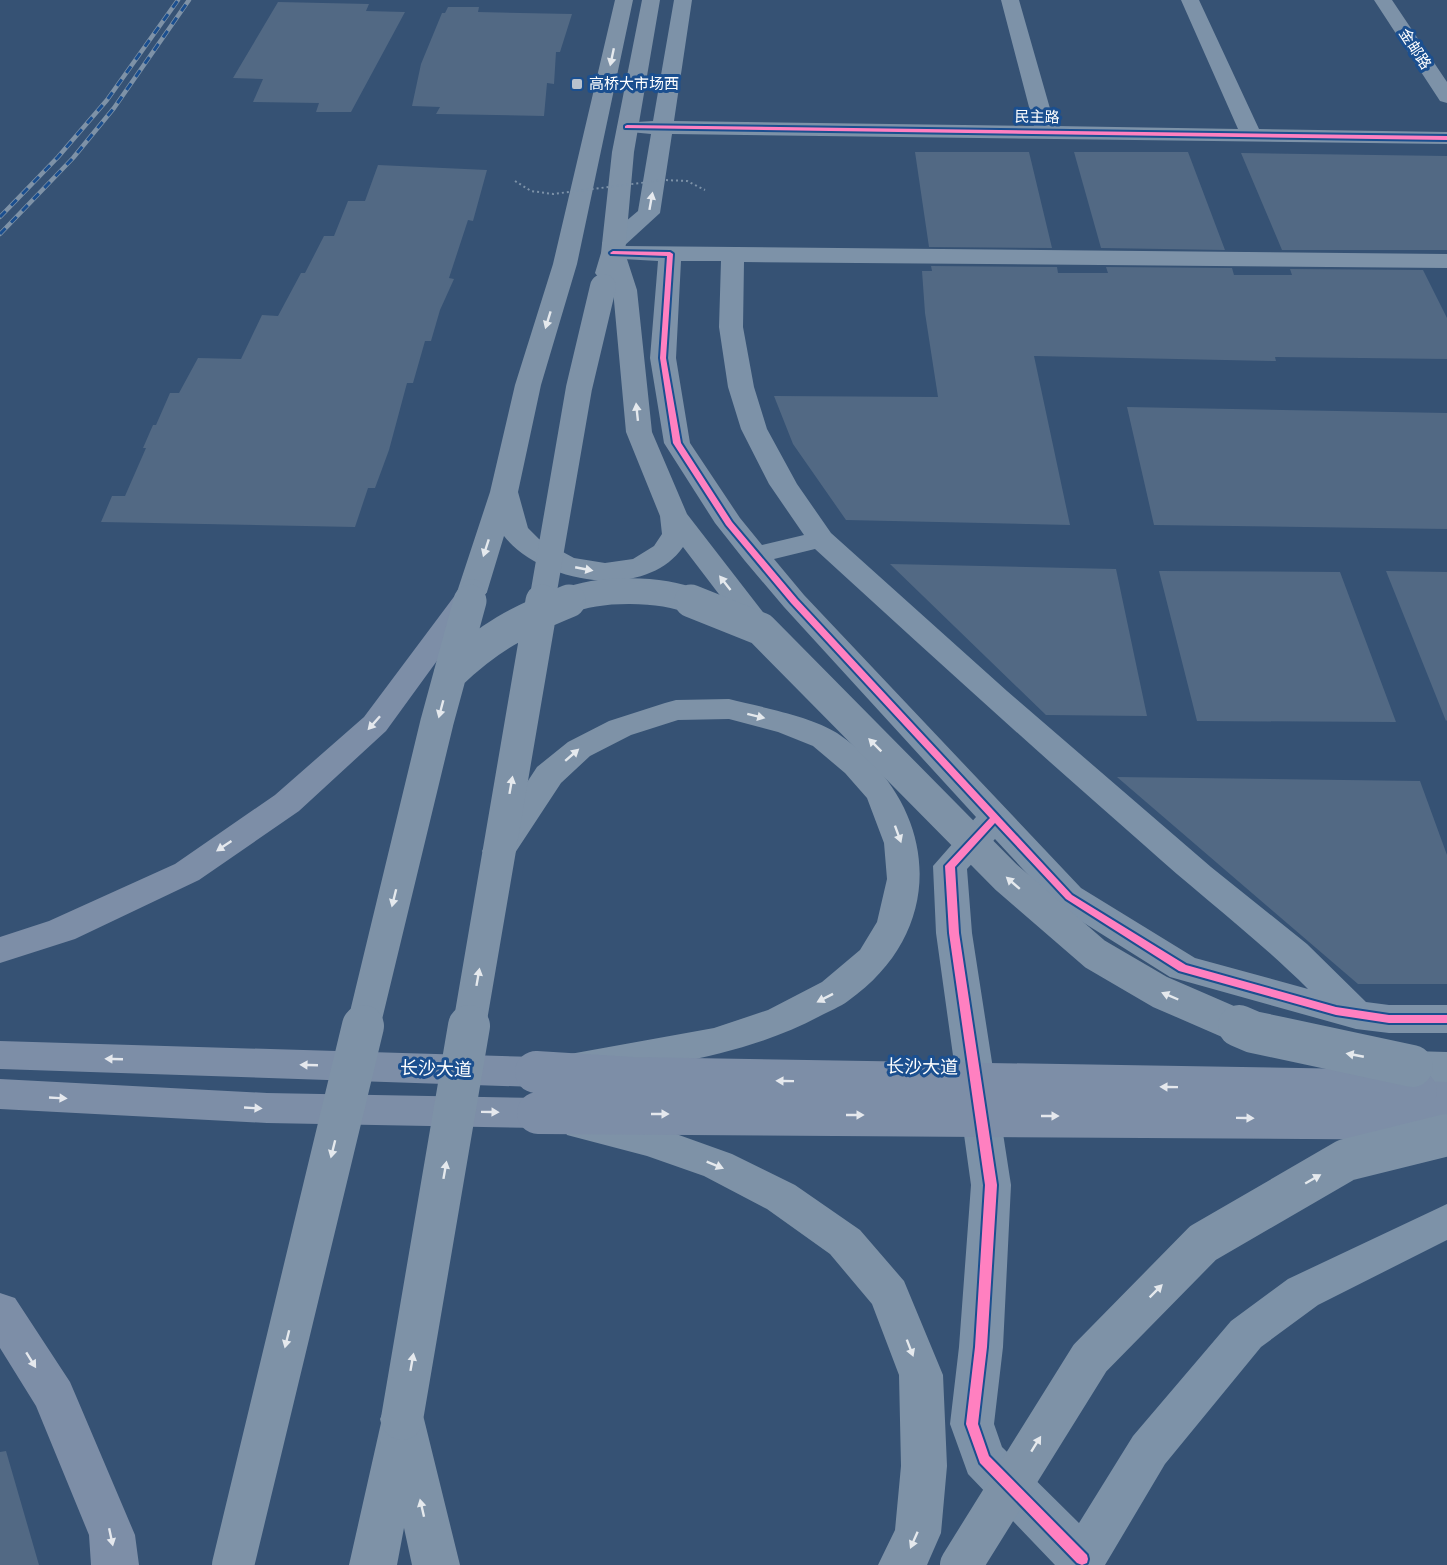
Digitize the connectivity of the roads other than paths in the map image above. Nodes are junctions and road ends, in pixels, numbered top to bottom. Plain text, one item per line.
1 (624, 0) edge
2 (651, 0) edge
3 (683, 0) edge
4 (1010, 0) edge
5 (1190, 0) edge
6 (1383, 0) edge
7 (1447, 97) edge
8 (627, 127) junction
9 (663, 132) junction
10 (1046, 133) junction
11 (1251, 135) junction
12 (1447, 138) edge
13 (1447, 144) edge
14 (614, 248) junction
15 (670, 254) junction
16 (733, 254) junction
17 (1447, 261) edge
18 (614, 289) junction
19 (504, 492) junction
20 (674, 516) junction
21 (821, 539) junction
22 (755, 555) junction
23 (472, 592) junction
24 (761, 629) junction
25 (450, 674) junction
26 (995, 818) junction
27 (499, 851) junction
28 (0, 950) edge
29 (1372, 1017) junction
30 (1447, 1019) edge
31 (1447, 1040) edge
32 (0, 1055) edge
33 (536, 1072) junction
34 (1431, 1079) edge
35 (0, 1094) edge
36 (538, 1113) junction
37 (1447, 1119) edge
38 (1447, 1135) edge
39 (1447, 1221) edge
40 (0, 1311) edge
41 (402, 1419) junction
42 (1081, 1562) edge
43 (115, 1565) edge
44 (233, 1565) edge
45 (373, 1565) edge
46 (436, 1565) edge
47 (902, 1565) edge
48 (961, 1565) edge

1 -> 19 highway
2 - 8 highway
3 - 9 street
4 - 10 street
5 - 11 street
6 - 7 street, 金邮路
8 - 9 street, 民主路
8 - 14 highway
9 - 10 street, 民主路
9 - 13 street, 民主路
14 -> 9 street
10 - 11 street, 民主路
11 - 12 street, 民主路
14 - 15 street
14 - 18 highway
15 - 16 street
15 - 22 street
16 - 17 street
16 - 21 street
20 -> 18 highway
27 -> 18 highway, bridge
19 -> 20 highway
19 -> 23 highway
24 -> 20 highway
21 - 22 street
21 - 29 street
22 - 26 street
23 - 25 highway, bridge
23 -> 28 main road
24 - 25 highway, bridge
34 -> 24 highway, bridge
25 -> 44 highway, bridge
26 - 29 street
26 - 42 street
27 -> 33 highway, bridge
41 -> 27 highway, bridge
29 - 30 street
29 - 31 street
33 -> 32 main road, 长沙大道
34 -> 33 main road, 长沙大道, bridge
35 -> 36 main road
36 -> 37 main road, bridge
36 -> 47 highway, bridge
48 -> 38 highway, bridge
39 - 42 street
40 -> 43 main road
41 - 45 highway
46 -> 41 highway

